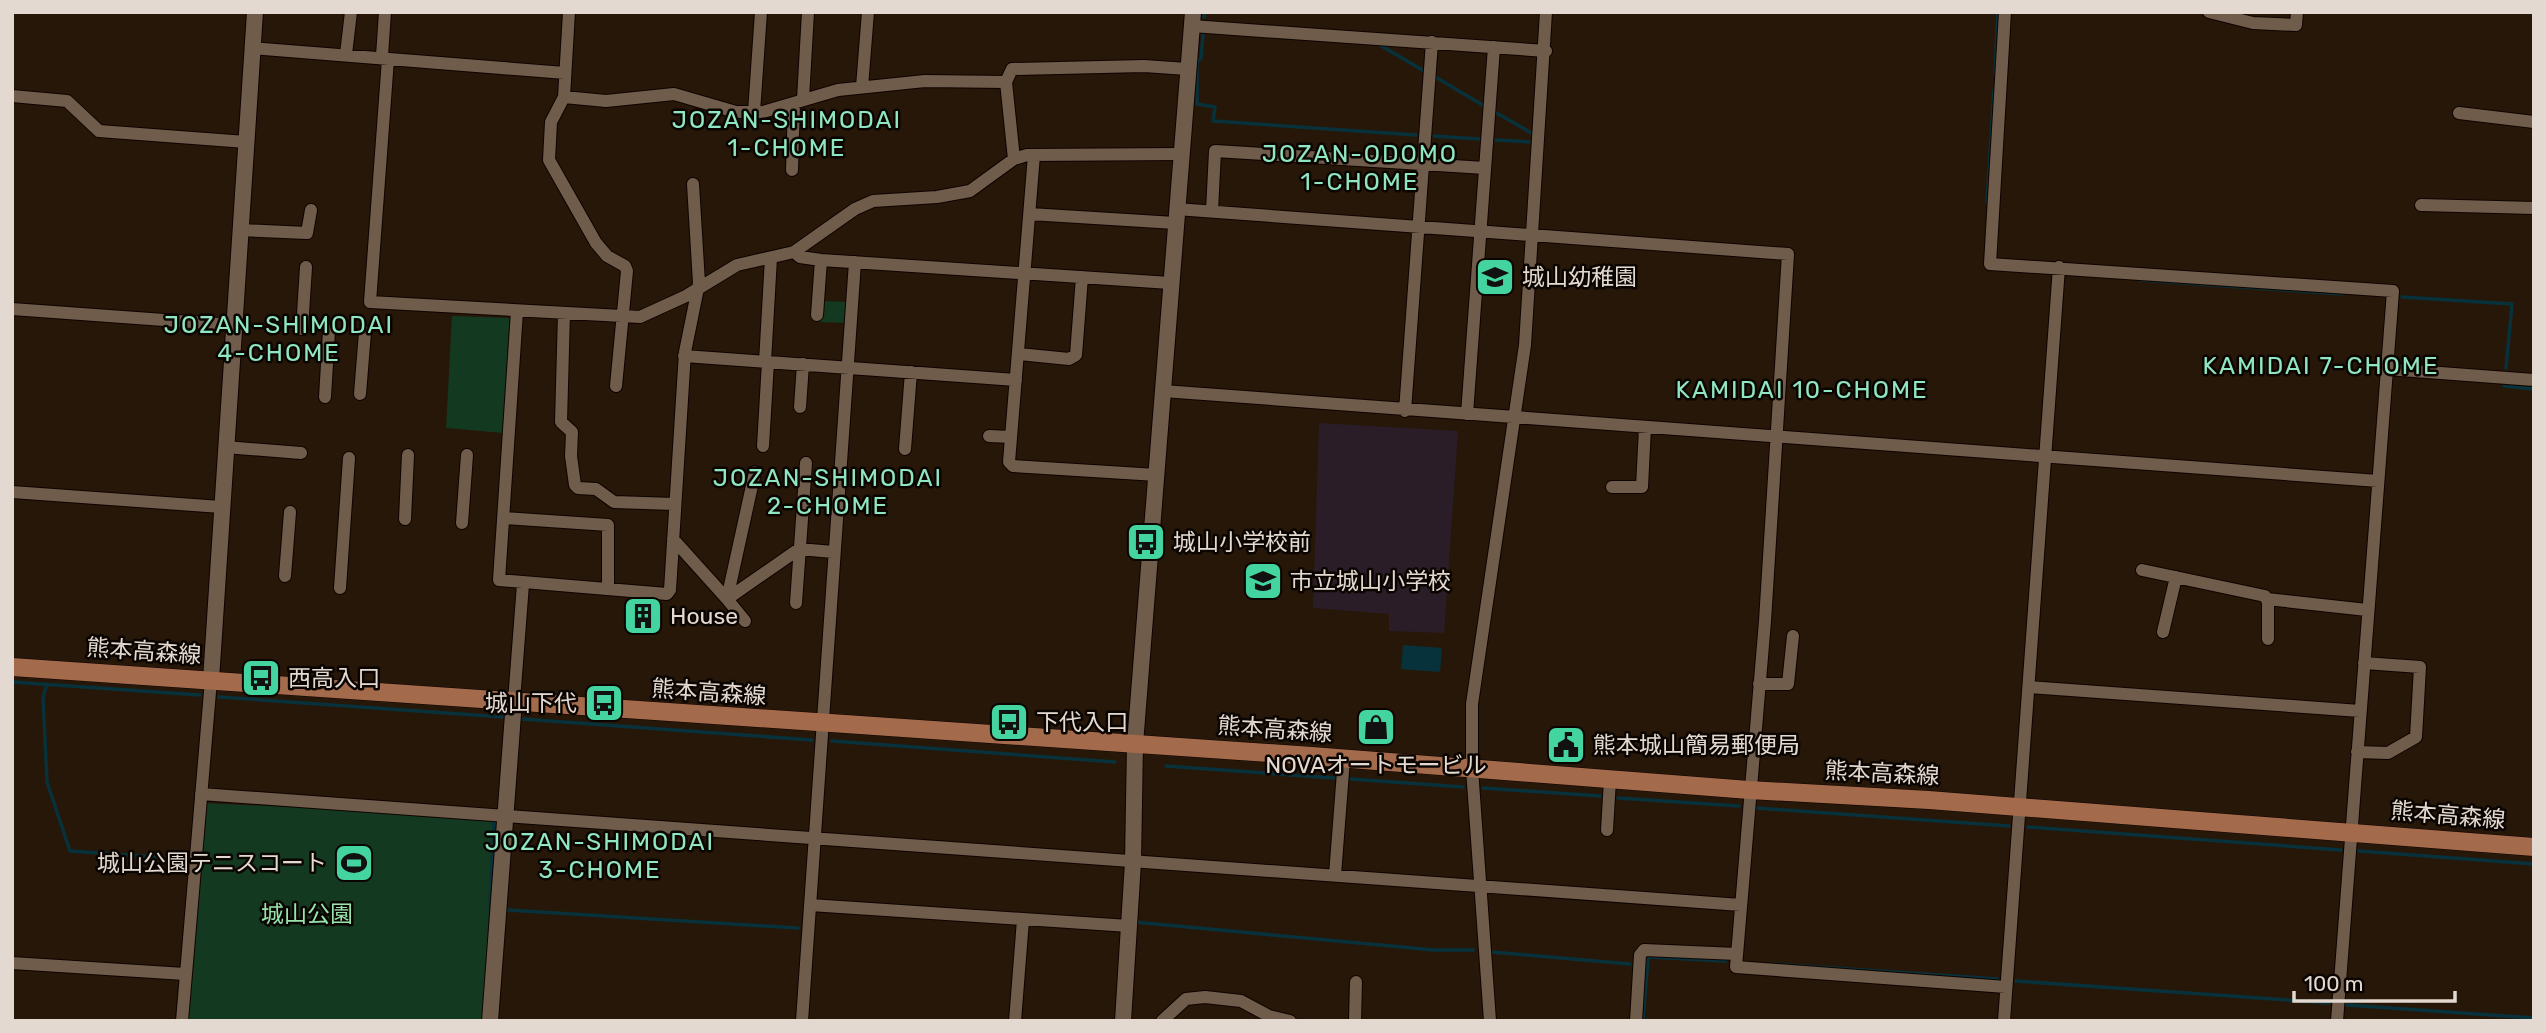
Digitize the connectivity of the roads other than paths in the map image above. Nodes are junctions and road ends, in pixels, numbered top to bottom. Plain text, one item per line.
1 (255, 12) edge
2 (351, 12) edge
3 (385, 12) edge
4 (569, 12) edge
5 (761, 12) edge
6 (808, 12) edge
7 (868, 12) edge
8 (1546, 12) edge
9 (2006, 12) edge
10 (2208, 12) edge
11 (2297, 12) edge
12 (1192, 19) edge
13 (1432, 42) junction
14 (1494, 47) junction
15 (252, 48) junction
16 (1546, 51) junction
17 (346, 54) junction
18 (385, 58) junction
19 (1187, 69) junction
20 (565, 73) junction
21 (1006, 82) junction
22 (862, 87) junction
23 (12, 96) edge
24 (564, 97) junction
25 (798, 101) junction
26 (754, 112) junction
27 (2459, 113) dead end
28 (2534, 122) edge
29 (246, 142) junction
30 (1181, 154) junction
31 (1034, 155) junction
32 (1014, 159) junction
33 (1423, 166) junction
34 (1485, 168) junction
35 (792, 170) dead end
36 (693, 184) dead end
37 (2421, 205) dead end
38 (2534, 208) edge
39 (311, 209) dead end
40 (1212, 211) junction
41 (1030, 214) junction
42 (1176, 216) junction
43 (1419, 226) junction
44 (240, 230) junction
45 (1481, 230) junction
46 (1532, 234) junction
47 (794, 251) junction
48 (771, 258) junction
49 (821, 260) junction
50 (855, 262) junction
51 (306, 267) dead end
52 (2059, 267) junction
53 (1026, 274) junction
54 (1082, 277) junction
55 (1170, 283) junction
56 (697, 289) junction
57 (12, 309) edge
58 (517, 311) junction
59 (564, 313) junction
60 (817, 314) dead end
61 (623, 316) junction
62 (233, 325) junction
63 (302, 329) dead end
64 (329, 331) dead end
65 (365, 332) dead end
66 (1019, 354) junction
67 (684, 356) junction
68 (766, 362) junction
69 (803, 365) junction
70 (848, 368) junction
71 (2387, 369) junction
72 (911, 372) junction
73 (1016, 380) junction
74 (2534, 380) edge
75 (616, 386) dead end
76 (1163, 391) junction
77 (360, 394) dead end
78 (325, 397) dead end
79 (800, 407) dead end
80 (1405, 411) junction
81 (1467, 414) junction
82 (1513, 416) junction
83 (1646, 427) junction
84 (989, 436) dead end
85 (1011, 437) junction
86 (1775, 439) junction
87 (763, 446) dead end
88 (225, 447) junction
89 (905, 449) dead end
90 (301, 453) dead end
91 (467, 454) dead end
92 (408, 455) dead end
93 (2045, 457) junction
94 (349, 458) dead end
95 (806, 463) dead end
96 (755, 472) dead end
97 (1157, 475) junction
98 (2378, 481) junction
99 (1612, 487) dead end
100 (12, 492) edge
101 (674, 504) junction
102 (221, 507) junction
103 (290, 512) dead end
104 (504, 518) junction
105 (405, 519) dead end
106 (462, 523) dead end
107 (673, 539) junction
108 (799, 550) junction
109 (833, 552) junction
110 (2142, 570) dead end
111 (285, 576) dead end
112 (2176, 577) junction
113 (523, 584) junction
114 (340, 588) dead end
115 (608, 589) junction
116 (727, 599) junction
117 (2267, 599) junction
118 (796, 603) dead end
119 (2367, 610) junction
120 (745, 621) dead end
121 (2163, 632) dead end
122 (1793, 636) dead end
123 (2268, 639) dead end
124 (2364, 663) junction
125 (12, 667) edge
126 (211, 680) junction
127 (1759, 684) junction
128 (2030, 687) junction
129 (514, 701) junction
130 (2360, 711) junction
131 (823, 725) junction
132 (1135, 744) junction
133 (2357, 752) junction
134 (1344, 759) junction
135 (1472, 769) junction
136 (1610, 780) junction
137 (1749, 790) junction
138 (201, 794) junction
139 (2020, 807) junction
140 (504, 816) junction
141 (1607, 830) dead end
142 (2351, 832) junction
143 (815, 837) junction
144 (2534, 847) edge
145 (1133, 862) junction
146 (1335, 876) junction
147 (1481, 888) junction
148 (810, 905) junction
149 (1741, 905) junction
150 (1023, 920) junction
151 (1129, 926) junction
152 (1737, 954) junction
153 (12, 963) edge
154 (185, 974) junction
155 (1356, 982) dead end
156 (2007, 988) junction
157 (182, 1021) edge
158 (490, 1021) edge
159 (802, 1021) edge
160 (1015, 1021) edge
161 (1123, 1021) edge
162 (1162, 1021) edge
163 (1290, 1021) edge
164 (1355, 1021) edge
165 (1490, 1021) edge
166 (1636, 1021) edge
167 (2004, 1021) edge
168 (2337, 1021) edge

1 - 15 street
2 - 17 street
3 - 18 street
4 - 20 street
5 - 26 street
6 - 25 street
7 - 22 street
8 - 16 street
9 - 52 street
10 - 11 street
12 - 13 street
12 - 19 street
13 - 14 street
13 - 33 street
14 - 16 street
14 - 34 street
15 - 17 street
15 - 29 street
16 - 46 street
17 - 18 street
18 - 20 street
18 - 58 street
19 - 21 street
19 - 30 street
20 - 24 street
21 - 22 street
21 - 32 street
22 - 25 street
23 - 29 street
24 - 26 street
24 - 61 street
25 - 26 street
25 - 35 street
27 - 28 street
29 - 44 street
30 - 31 street
30 - 42 street
31 - 32 street
31 - 41 street
32 - 47 street
33 - 34 street
33 - 40 street
33 - 43 street
34 - 45 street
36 - 56 street
37 - 38 street
39 - 44 street
40 - 42 street
40 - 43 street
41 - 42 street
41 - 53 street
42 - 55 street
43 - 45 street
43 - 80 street
44 - 62 street
45 - 46 street
45 - 81 street
46 - 82 street
46 - 86 street
47 - 48 street
47 - 49 street
48 - 56 street
48 - 68 street
49 - 50 street
49 - 60 street
50 - 53 street
50 - 70 street
51 - 63 street
52 - 71 street
52 - 93 street
53 - 54 street
53 - 66 street
54 - 55 street
54 - 66 street
55 - 76 street
56 - 61 street
56 - 67 street
57 - 62 street
58 - 59 street
58 - 104 street
59 - 61 street
59 - 101 street
61 - 75 street
62 - 88 street
64 - 78 street
65 - 77 street
66 - 73 street
67 - 68 street
67 - 101 street
68 - 69 street
68 - 87 street
69 - 70 street
69 - 79 street
70 - 72 street
70 - 109 street
71 - 74 street
71 - 98 street
72 - 73 street
72 - 89 street
73 - 85 street
76 - 80 street
76 - 97 street
80 - 81 street
81 - 82 street
82 - 83 street
82 - 135 street
83 - 86 street
83 - 99 street
84 - 85 street
85 - 97 street
86 - 93 street
86 - 127 street
88 - 90 street
88 - 102 street
91 - 106 street
92 - 105 street
93 - 98 street
93 - 128 street
94 - 114 street
95 - 108 street
96 - 116 street
97 - 132 street
98 - 119 street
100 - 102 street
101 - 107 street
102 - 126 street
103 - 111 street
104 - 113 street
104 - 115 street
107 - 115 street
107 - 116 street
108 - 109 street
108 - 116 street
108 - 118 street
109 - 131 street
110 - 112 street
112 - 117 street
112 - 121 street
113 - 115 street
113 - 129 street
116 - 120 street
117 - 119 street
117 - 123 street
119 - 124 street
122 - 127 street
124 - 130 street
124 - 133 street
125 - 126 main road, 熊本高森線
126 - 129 main road, 熊本高森線
126 - 138 street
127 - 137 street
128 - 130 street
128 - 139 street
129 - 131 main road, 熊本高森線
129 - 140 street
130 - 133 street
131 - 132 main road, 熊本高森線
131 - 143 street
132 - 134 main road, 熊本高森線
132 - 145 street
133 - 142 street
134 - 135 main road, 熊本高森線
134 - 146 street
135 - 136 main road, 熊本高森線
135 - 147 street
136 - 137 main road, 熊本高森線
136 - 141 street
137 - 139 main road, 熊本高森線
137 - 149 street
138 - 140 street
138 - 154 street
139 - 142 main road, 熊本高森線
139 - 156 street
140 - 143 street
140 - 158 street
142 - 144 main road, 熊本高森線
142 - 168 street
143 - 145 street
143 - 148 street
145 - 146 street
145 - 151 street
146 - 147 street
147 - 149 street
147 - 165 street
148 - 150 street
148 - 159 street
149 - 152 street
150 - 151 street
150 - 160 street
151 - 161 street
152 - 156 street
152 - 166 street
153 - 154 street
154 - 157 street
155 - 164 street
156 - 167 street
162 - 163 street

